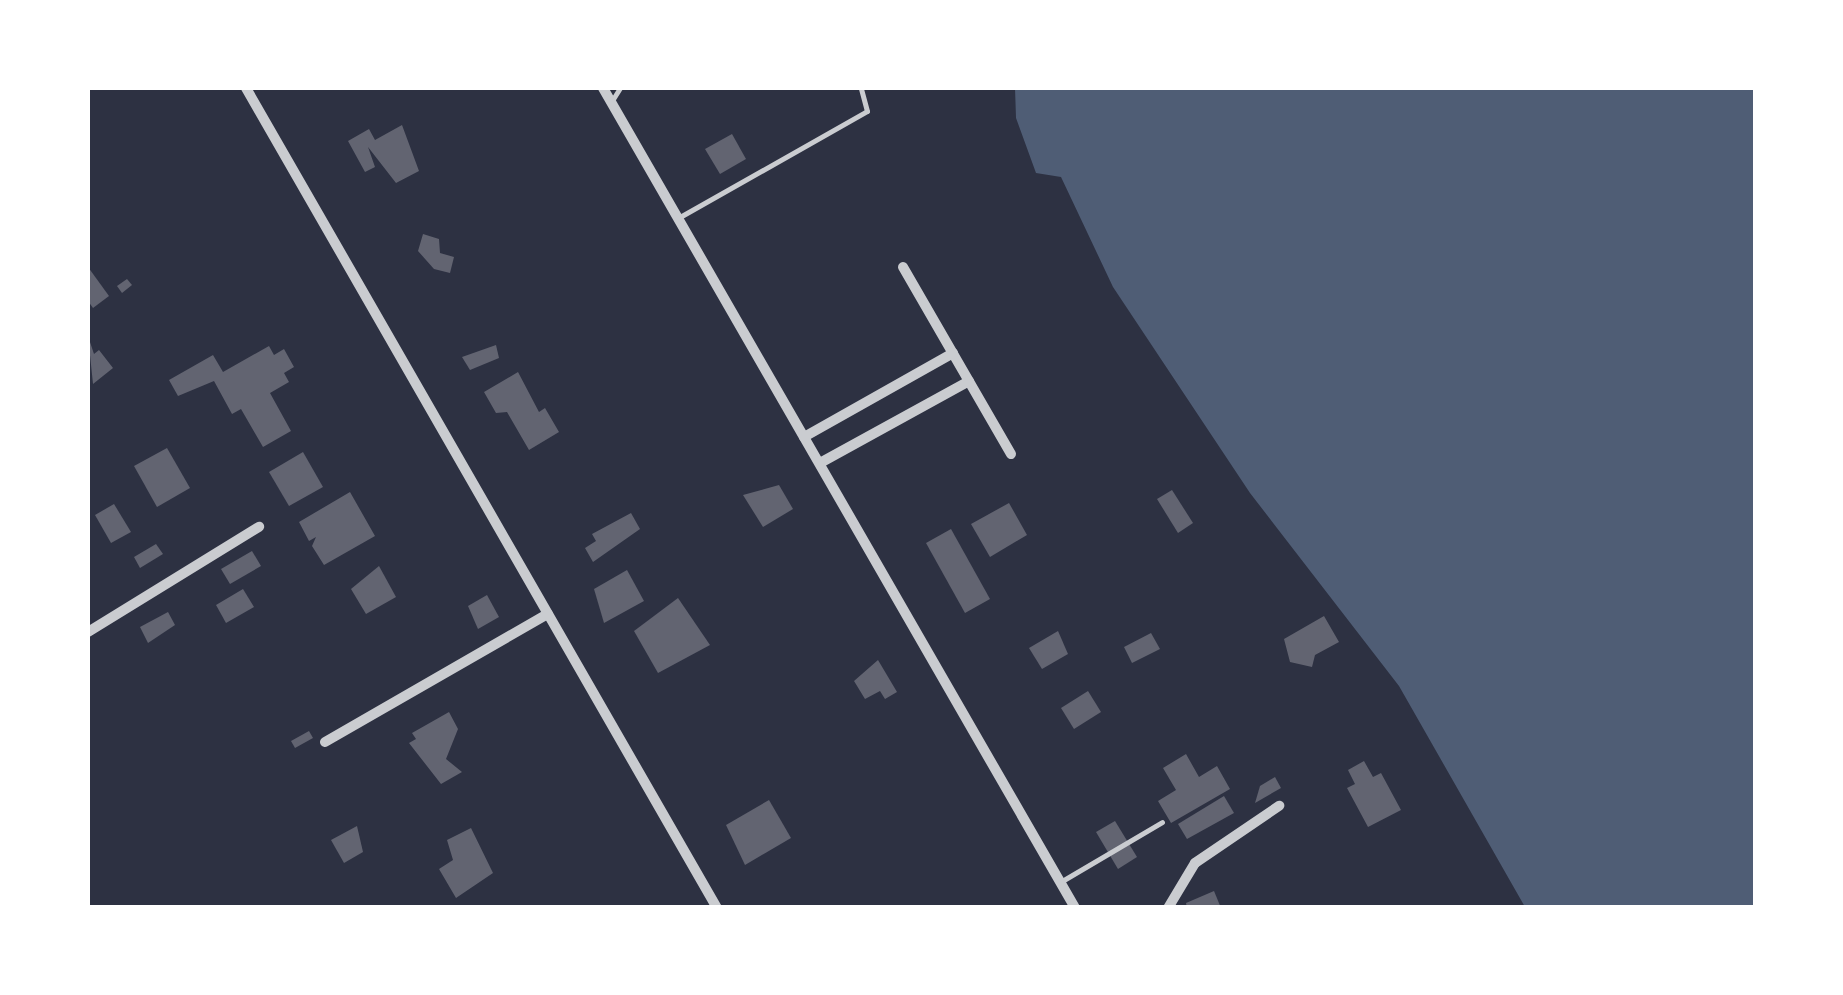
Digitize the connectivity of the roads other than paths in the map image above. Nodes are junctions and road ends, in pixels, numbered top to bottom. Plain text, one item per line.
1 (246, 88) edge
2 (603, 88) edge
3 (620, 88) edge
4 (861, 88) edge
5 (611, 101) junction
6 (678, 218) junction
7 (903, 267) dead end
8 (953, 353) junction
9 (969, 380) junction
10 (804, 437) junction
11 (1011, 454) dead end
12 (820, 463) junction
13 (259, 527) dead end
14 (548, 614) junction
15 (88, 632) edge
16 (325, 742) dead end
17 (1279, 806) dead end
18 (1162, 822) dead end
19 (1059, 883) junction
20 (1072, 906) edge
21 (717, 908) edge
22 (1168, 908) edge

1 - 14 street
2 - 5 street
3 - 5 lane
4 - 6 lane
5 - 6 street
6 - 10 street
7 - 8 street
8 - 9 street
8 - 10 street
9 - 11 street
9 - 12 street
10 - 12 street
12 - 19 street
13 - 15 street
14 - 16 street
14 - 21 street
17 - 22 street
18 - 19 lane
19 - 20 street

